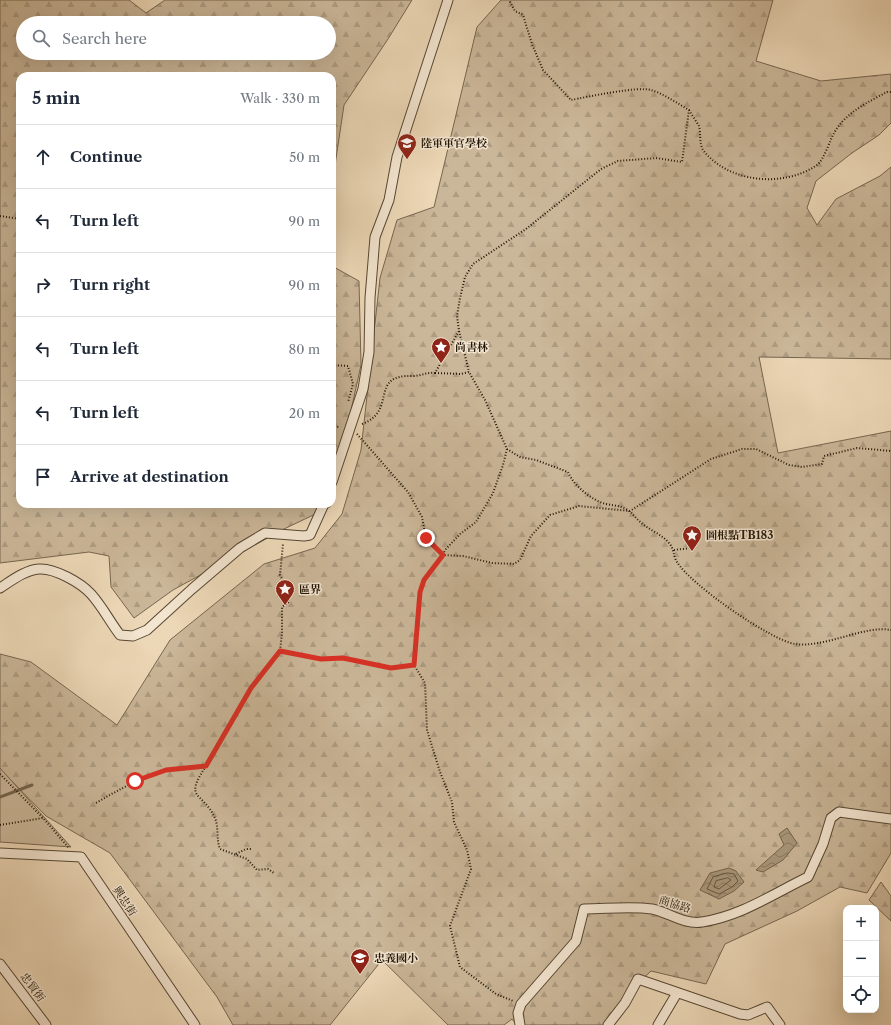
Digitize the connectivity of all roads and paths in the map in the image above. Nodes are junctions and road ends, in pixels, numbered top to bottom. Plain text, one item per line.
1 (448, 0) edge
2 (509, 0) edge
3 (891, 92) edge
4 (689, 110) junction
5 (0, 216) edge
6 (16, 218) edge
7 (459, 331) junction
8 (336, 366) edge
9 (469, 372) junction
10 (435, 373) junction
11 (347, 406) dead end
12 (350, 428) junction
13 (507, 450) junction
14 (891, 451) edge
15 (336, 470) edge
16 (322, 508) edge
17 (630, 511) junction
18 (284, 535) junction
19 (690, 548) dead end
20 (674, 550) junction
21 (443, 555) junction
22 (0, 588) edge
23 (890, 629) edge
24 (280, 651) junction
25 (414, 665) junction
26 (206, 766) junction
27 (0, 774) edge
28 (5, 779) junction
29 (0, 781) edge
30 (96, 803) dead end
31 (43, 818) junction
32 (891, 819) edge
33 (0, 825) edge
34 (70, 849) dead end
35 (252, 849) dead end
36 (0, 853) edge
37 (236, 854) junction
38 (274, 873) dead end
39 (0, 964) edge
40 (677, 993) junction
41 (521, 1004) junction
42 (46, 1025) edge
43 (195, 1025) edge
44 (520, 1025) edge
45 (608, 1025) edge
46 (658, 1025) edge
47 (780, 1025) edge

1 - 12 street
2 - 4 path
3 - 4 path
4 - 7 path
5 - 6 path
7 - 9 path
7 - 10 path
8 - 11 path
9 - 10 path
9 - 13 path
10 - 12 path
12 - 15 street
12 - 21 path
13 - 17 path
13 - 21 path
14 - 17 path
16 - 18 street
17 - 20 path
17 - 21 path
18 - 22 street
18 - 24 path
19 - 20 path
20 - 23 path
21 - 25 path
24 - 25 path
24 - 26 path
25 - 41 path
26 - 30 path
26 - 37 path
27 - 28 path
28 - 29 path
28 - 31 path
31 - 33 path
31 - 34 path
32 - 41 street, 商協路
35 - 37 path
36 - 43 street, 興忠街
37 - 38 path
39 - 42 street, 忠貿街
40 - 45 street
40 - 46 street
40 - 47 street
41 - 44 street

